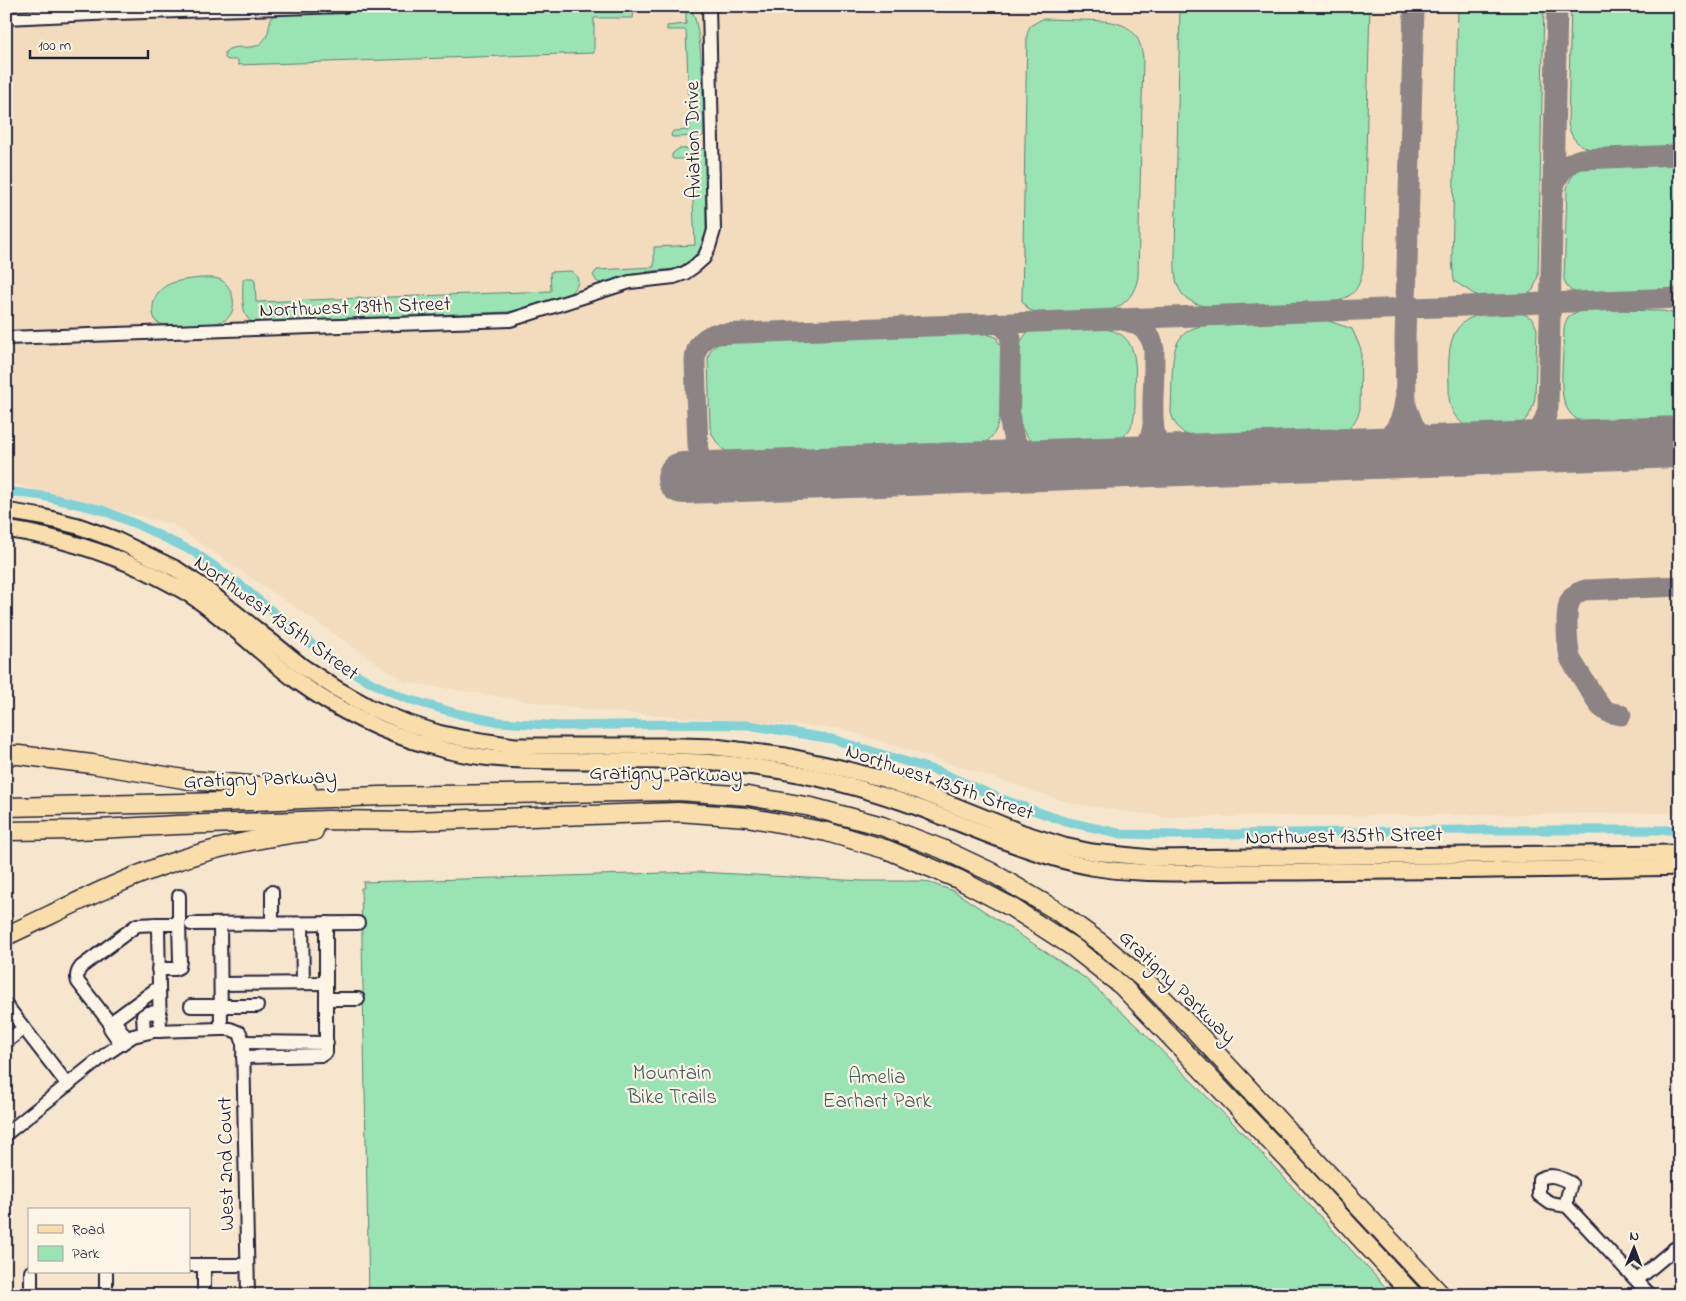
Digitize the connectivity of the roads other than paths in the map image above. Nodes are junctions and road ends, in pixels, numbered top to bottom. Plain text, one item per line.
1 (344, 6) edge
2 (709, 6) edge
3 (6, 18) edge
4 (695, 266) joint
5 (6, 338) edge
6 (6, 511) edge
7 (6, 530) edge
8 (6, 755) edge
9 (380, 796) junction
10 (6, 807) edge
11 (412, 821) junction
12 (6, 831) edge
13 (1680, 853) edge
14 (1340, 864) junction
15 (1680, 867) edge
16 (272, 892) dead end
17 (179, 896) dead end
18 (326, 923) junction
19 (358, 923) dead end
20 (158, 924) junction
21 (185, 924) junction
22 (220, 924) junction
23 (272, 924) junction
24 (302, 924) junction
25 (6, 936) edge
26 (158, 970) junction
27 (303, 983) junction
28 (326, 983) junction
29 (221, 984) junction
30 (158, 987) junction
31 (326, 999) junction
32 (358, 999) dead end
33 (191, 1006) dead end
34 (222, 1006) junction
35 (257, 1006) dead end
36 (8, 1011) edge
37 (159, 1012) junction
38 (110, 1023) junction
39 (24, 1028) junction
40 (221, 1029) junction
41 (160, 1031) junction
42 (144, 1032) junction
43 (241, 1038) junction
44 (126, 1040) junction
45 (6, 1042) edge
46 (263, 1043) junction
47 (327, 1043) junction
48 (243, 1057) junction
49 (264, 1057) junction
50 (68, 1085) junction
51 (6, 1134) edge
52 (1570, 1211) dead end
53 (1680, 1246) edge
54 (204, 1264) junction
55 (190, 1265) edge
56 (247, 1265) junction
57 (31, 1274) edge
58 (106, 1274) edge
59 (1637, 1280) junction
60 (31, 1295) edge
61 (106, 1295) edge
62 (204, 1295) edge
63 (248, 1295) edge
64 (1413, 1295) edge
65 (1441, 1295) edge
66 (1650, 1295) edge

1 - 3 street
2 - 4 street, Aviation Drive
4 - 5 street, Northwest 139th Street
6 - 14 main road, Northwest 135th Street
7 - 14 main road, Northwest 135th Street
8 - 9 highway
9 - 10 highway, Gratigny Parkway
9 - 65 highway, Gratigny Parkway
11 - 12 highway, Gratigny Parkway
11 - 25 highway
11 - 64 highway, Gratigny Parkway
13 - 14 main road, Northwest 135th Street
14 - 15 main road, Northwest 135th Street
16 - 23 street
17 - 21 street
18 - 19 street
18 - 24 street
18 - 28 street
20 - 21 street
20 - 26 street
20 - 38 street
21 - 22 street
21 - 26 street
22 - 23 street
22 - 29 street
23 - 24 street
24 - 27 street
26 - 30 street
27 - 28 street
27 - 29 street
28 - 31 street
29 - 34 street
30 - 37 street
30 - 38 street
31 - 32 street
31 - 47 street
33 - 34 street
34 - 35 street
34 - 40 street
36 - 39 street
37 - 41 street
37 - 42 street
38 - 44 street
39 - 45 street
39 - 50 street
40 - 41 street
40 - 43 street
41 - 42 street
42 - 44 street
43 - 46 street
43 - 48 street, West 2nd Court
44 - 50 street
46 - 47 street
46 - 49 street
47 - 49 street
48 - 49 street
48 - 56 street, West 2nd Court
50 - 51 street
52 - 59 street
53 - 59 street
54 - 55 street
54 - 56 street
54 - 62 street
56 - 63 street, West 2nd Court
57 - 60 street
58 - 61 street
59 - 66 street

